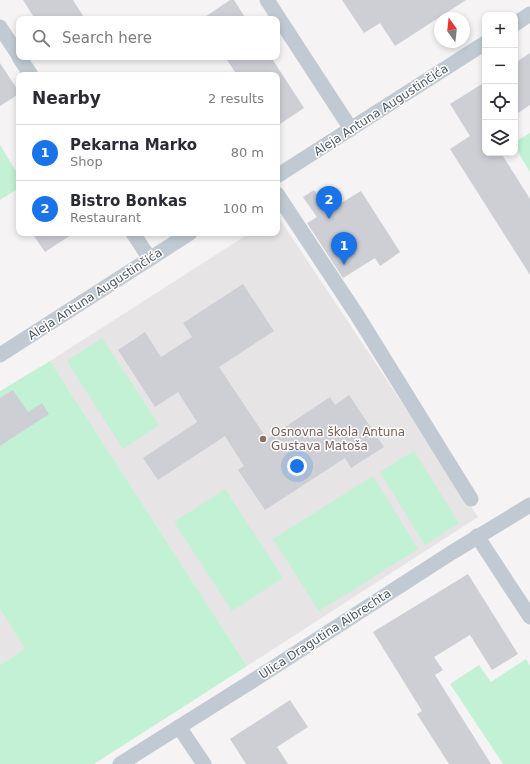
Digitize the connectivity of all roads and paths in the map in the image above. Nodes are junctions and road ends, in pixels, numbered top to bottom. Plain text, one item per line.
1 (267, 0) edge
2 (530, 14) edge
3 (277, 16) edge
4 (280, 20) edge
5 (518, 22) edge
6 (0, 27) edge
7 (482, 45) edge
8 (16, 52) edge
9 (21, 60) edge
10 (29, 72) edge
11 (351, 129) junction
12 (280, 174) edge
13 (280, 199) edge
14 (135, 236) edge
15 (185, 236) edge
16 (150, 259) junction
17 (0, 355) edge
18 (471, 499) dead end
19 (530, 505) edge
20 (478, 536) junction
21 (530, 617) edge
22 (179, 727) junction
23 (120, 764) edge
24 (204, 764) edge

1 - 3 street
2 - 5 street
4 - 11 street
6 - 8 street
7 - 11 street, Aleja Antuna Augustinčića
9 - 10 street
11 - 12 street, Aleja Antuna Augustinčića
13 - 18 street
14 - 16 street
15 - 16 street, Aleja Antuna Augustinčića
16 - 17 street, Aleja Antuna Augustinčića
19 - 20 street, Ulica Dragutina Albrechta
20 - 21 street
20 - 22 street, Ulica Dragutina Albrechta
22 - 23 street, Ulica Dragutina Albrechta
22 - 24 street

